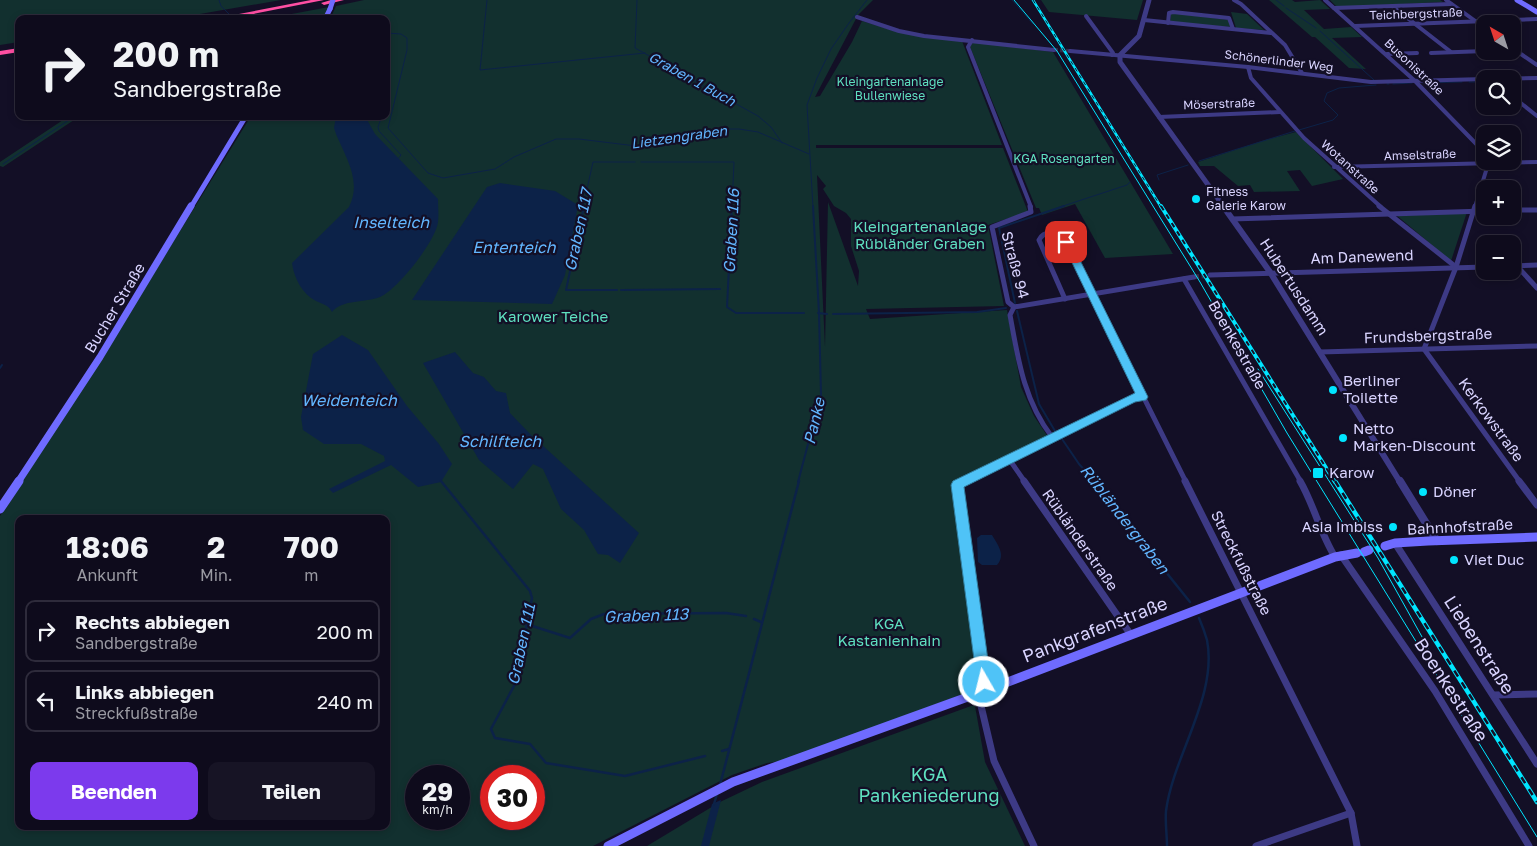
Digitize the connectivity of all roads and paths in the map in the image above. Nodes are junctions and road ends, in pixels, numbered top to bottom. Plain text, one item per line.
1 (322, 0) edge
2 (333, 0) edge
3 (341, 0) edge
4 (1149, 0) edge
5 (1234, 0) edge
6 (1325, 0) edge
7 (1446, 0) edge
8 (1517, 0) edge
9 (1523, 0) edge
10 (1451, 4) junction
11 (1392, 6) junction
12 (1334, 8) junction
13 (1537, 11) edge
14 (249, 15) edge
15 (251, 15) edge
16 (327, 15) edge
17 (1086, 16) dead end
18 (857, 17) dead end
19 (1537, 19) edge
20 (1144, 20) junction
21 (1475, 22) junction
22 (1168, 23) junction
23 (1415, 24) junction
24 (1355, 26) junction
25 (1234, 29) junction
26 (1272, 33) junction
27 (972, 40) junction
28 (1054, 50) tunnel mouth
29 (15, 51) edge
30 (1070, 51) tunnel mouth
31 (1476, 51) edge
32 (1451, 52) junction
33 (0, 53) edge
34 (1417, 53) dead end
35 (1431, 53) dead end
36 (1387, 54) junction
37 (1521, 54) edge
38 (15, 55) edge
39 (1112, 55) junction
40 (1120, 55) junction
41 (0, 57) edge
42 (1537, 65) edge
43 (1248, 67) junction
44 (1302, 74) junction
45 (1521, 78) edge
46 (1537, 78) edge
47 (1476, 79) edge
48 (1416, 81) junction
49 (1521, 103) edge
50 (1280, 112) junction
51 (1537, 116) edge
52 (1159, 117) junction
53 (244, 120) edge
54 (1476, 144) edge
55 (1476, 162) edge
56 (1521, 162) edge
57 (1537, 162) edge
58 (1334, 167) junction
59 (1487, 170) edge
60 (1521, 210) edge
61 (1537, 210) edge
62 (1475, 211) junction
63 (1388, 214) junction
64 (1232, 218) junction
65 (1537, 265) edge
66 (1521, 266) edge
67 (1456, 267) junction
68 (1476, 267) edge
69 (1270, 272) junction
70 (1521, 272) edge
71 (1210, 275) tunnel mouth
72 (1194, 277) tunnel mouth
73 (1184, 279) junction
74 (1537, 288) edge
75 (1091, 295) junction
76 (1065, 299) junction
77 (1014, 307) junction
78 (1537, 346) edge
79 (1424, 349) junction
80 (1320, 352) junction
81 (1142, 397) junction
82 (1052, 437) junction
83 (1009, 459) junction
84 (1537, 505) edge
85 (0, 509) edge
86 (1537, 537) edge
87 (1437, 541) junction
88 (1395, 543) junction
89 (1385, 546) dead end
90 (1363, 552) dead end
91 (1338, 556) junction
92 (1241, 593) junction
93 (1131, 635) junction
94 (983, 692) junction
95 (1537, 694) edge
96 (1494, 695) junction
97 (1537, 764) edge
98 (1351, 813) junction
99 (608, 846) edge
100 (1034, 846) edge
101 (1256, 846) edge
102 (1357, 846) edge
103 (1529, 846) edge

1 - 14 highway
2 - 16 main road, bridge
3 - 15 highway
4 - 20 street
5 - 26 street
6 - 12 street, Busonistraße
7 - 10 street
8 - 13 main road
9 - 13 main road
10 - 11 street, Teichbergstraße
10 - 21 street
11 - 12 street, Teichbergstraße
11 - 23 street
12 - 24 street, Busonistraße
17 - 39 street
18 - 27 street
19 - 21 street, Teichbergstraße
20 - 22 street
20 - 40 street
21 - 23 street, Teichbergstraße
22 - 25 street
22 - 25 street
23 - 24 street, Teichbergstraße
23 - 32 street
24 - 36 street, Busonistraße
25 - 26 street
26 - 44 street
27 - 28 street
27 - 77 street, Straße 94
29 - 33 highway
30 - 39 street, Schönerlinder Weg
31 - 32 street
32 - 35 street
34 - 36 street
36 - 48 street, Busonistraße
37 - 42 street
38 - 41 highway
39 - 40 street, Schönerlinder Weg
40 - 43 street, Schönerlinder Weg
40 - 52 street, Hubertusdamm
43 - 44 street, Schönerlinder Weg
43 - 50 street, Wotanstraße
44 - 48 street, Schönerlinder Weg
45 - 46 street
47 - 48 street, Schönerlinder Weg
48 - 54 street, Busonistraße
49 - 51 street
50 - 52 street, Möserstraße
50 - 58 street, Wotanstraße
52 - 64 street, Hubertusdamm
53 - 85 main road, Bucher Straße
55 - 58 street, Amselstraße
56 - 57 street, Amselstraße
58 - 63 street, Wotanstraße
59 - 62 street
60 - 61 street
62 - 63 street
62 - 67 street
63 - 64 street
63 - 67 street, Wotanstraße
64 - 69 street, Hubertusdamm
65 - 66 street
67 - 68 street, Am Danewend
67 - 69 street, Am Danewend
67 - 79 street
69 - 71 street, Am Danewend
69 - 80 street, Hubertusdamm
70 - 74 street
72 - 73 street
73 - 75 street
73 - 91 street, Boenkestraße
75 - 76 street
75 - 76 street, Streckfußstraße
75 - 81 street, Streckfußstraße
76 - 77 street
77 - 82 street, Straße 94
78 - 79 street, Frundsbergstraße
79 - 80 street, Frundsbergstraße
79 - 84 street, Kerkowstraße
80 - 87 street, Hubertusdamm
81 - 82 street
81 - 92 street, Streckfußstraße
82 - 83 street
83 - 93 street, Rübländerstraße
83 - 94 street
86 - 87 main road, Bahnhofstraße
87 - 88 main road, Bahnhofstraße
88 - 89 main road, Bahnhofstraße
88 - 96 street, Liebenstraße
90 - 91 main road, Pankgrafenstraße
91 - 92 main road, Pankgrafenstraße
91 - 103 street, Boenkestraße
92 - 93 main road, Pankgrafenstraße
92 - 98 street, Streckfußstraße
93 - 94 main road, Pankgrafenstraße
94 - 99 main road, Pankgrafenstraße
94 - 100 street
95 - 96 street
96 - 97 street, Liebenstraße
98 - 101 street
98 - 102 street, Streckfußstraße

